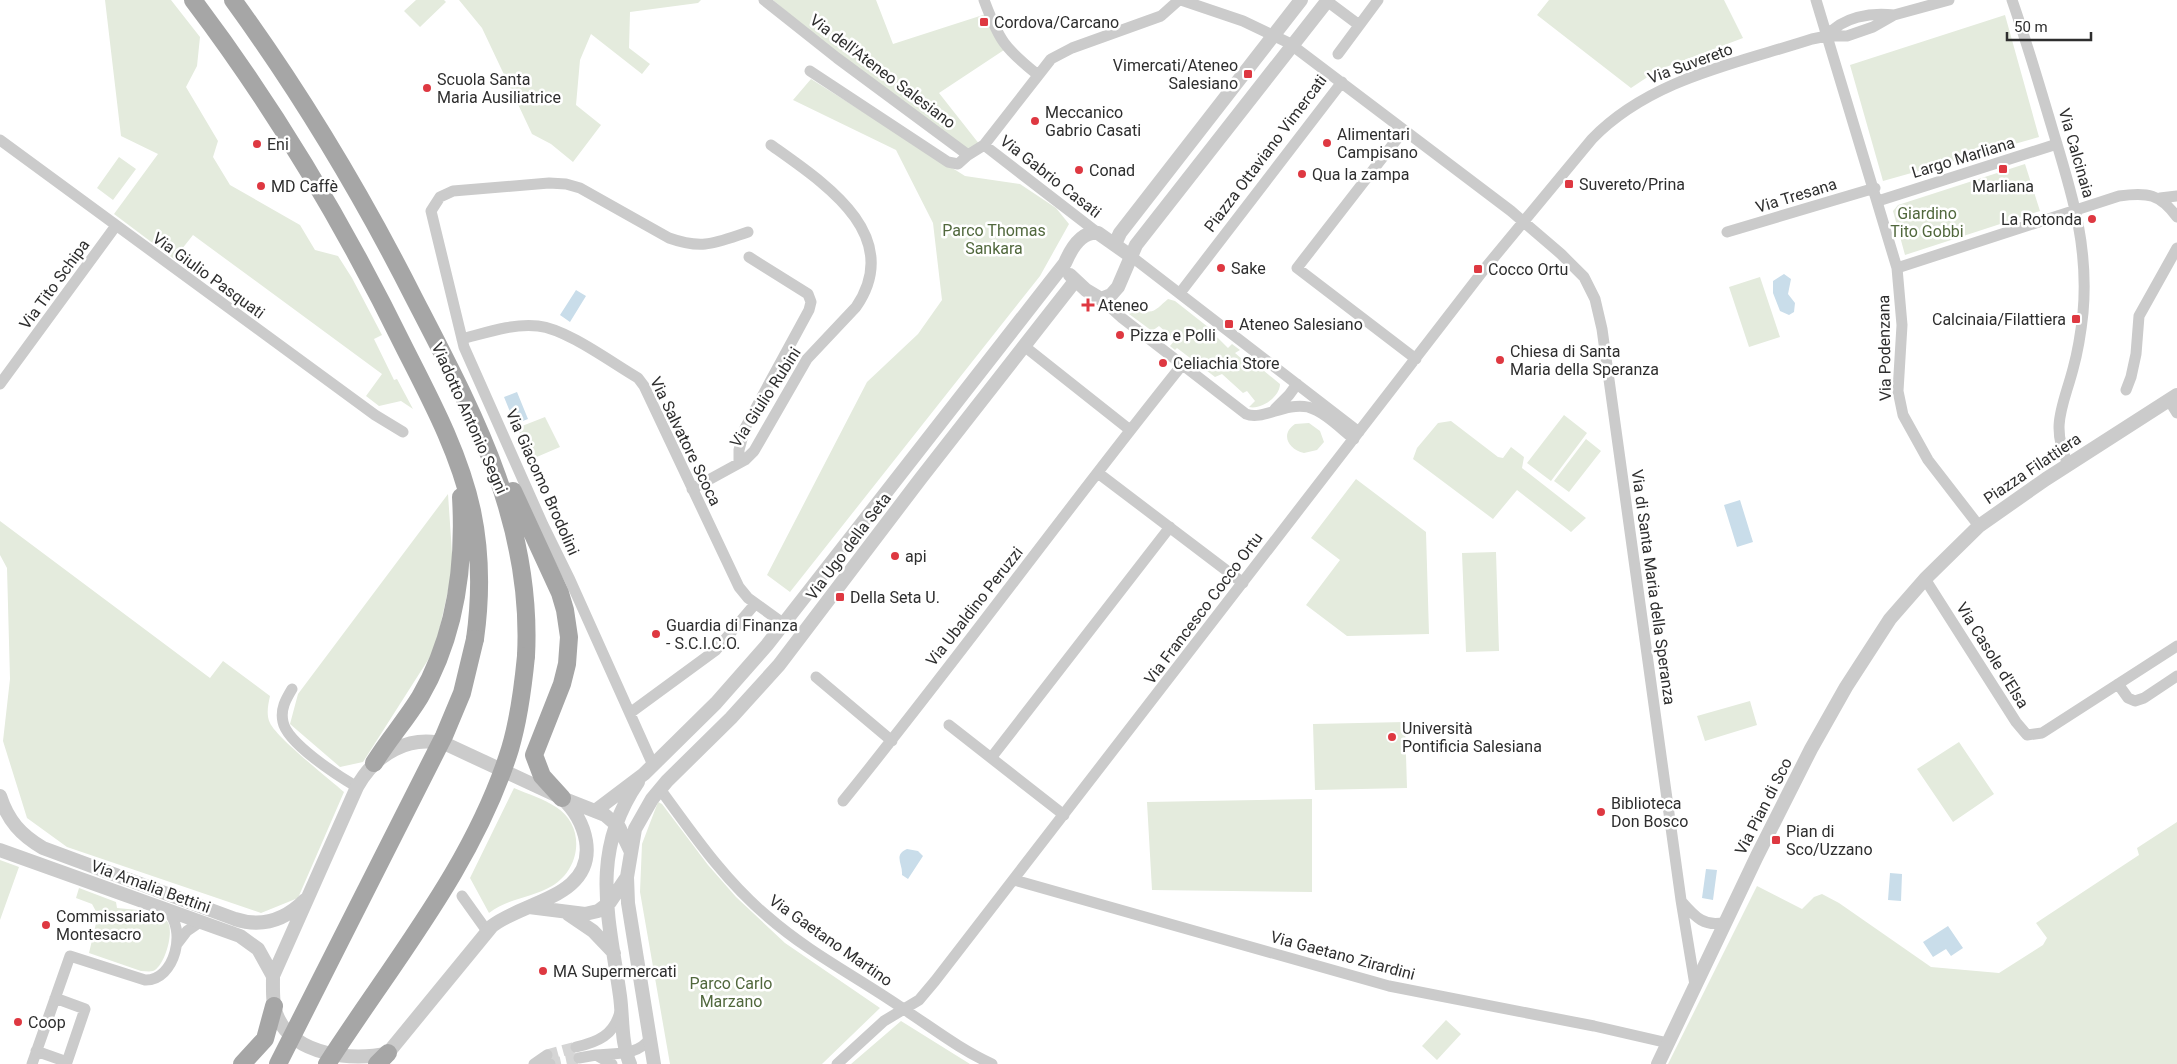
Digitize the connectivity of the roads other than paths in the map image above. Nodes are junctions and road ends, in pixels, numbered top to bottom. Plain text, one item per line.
1 (193, 0) edge
2 (232, 0) edge
3 (764, 0) edge
4 (984, 0) edge
5 (1180, 0) edge
6 (1301, 0) edge
7 (1378, 0) edge
8 (1816, 0) edge
9 (1949, 0) edge
10 (2012, 0) edge
11 (1328, 1) edge
12 (1935, 2) edge
13 (1359, 25) junction
14 (1274, 35) junction
15 (1827, 36) junction
16 (1292, 46) junction
17 (1338, 54) dead end
18 (810, 71) dead end
19 (1038, 75) junction
20 (1342, 82) junction
21 (1404, 130) junction
22 (0, 140) edge
23 (984, 144) junction
24 (2057, 144) junction
25 (771, 145) dead end
26 (968, 155) junction
27 (1875, 188) junction
28 (2177, 196) edge
29 (2160, 198) junction
30 (1878, 201) junction
31 (2076, 208) junction
32 (2177, 217) edge
33 (1525, 222) junction
34 (115, 227) junction
35 (748, 232) dead end
36 (1727, 232) dead end
37 (1098, 233) junction
38 (1115, 244) junction
39 (2177, 248) edge
40 (749, 257) dead end
41 (1132, 257) junction
42 (1065, 262) junction
43 (1897, 268) junction
44 (1075, 281) junction
45 (1180, 293) junction
46 (1102, 299) junction
47 (462, 339) junction
48 (1024, 346) junction
49 (1416, 359) junction
50 (1182, 365) junction
51 (0, 384) edge
52 (1297, 384) junction
53 (2126, 390) dead end
54 (2173, 397) edge
55 (1274, 410) junction
56 (2177, 413) edge
57 (1130, 430) junction
58 (403, 432) dead end
59 (1356, 436) junction
60 (484, 441) junction
61 (739, 464) junction
62 (2068, 464) junction
63 (459, 469) junction
64 (1098, 473) junction
65 (692, 488) junction
66 (1979, 526) junction
67 (1170, 527) junction
68 (1925, 579) junction
69 (1243, 582) junction
70 (756, 604) junction
71 (784, 624) junction
72 (2177, 646) edge
73 (2177, 676) edge
74 (816, 677) dead end
75 (2118, 684) junction
76 (292, 689) dead end
77 (630, 713) junction
78 (949, 725) dead end
79 (892, 741) junction
80 (991, 758) junction
81 (374, 763) junction
82 (649, 769) junction
83 (357, 787) junction
84 (660, 789) junction
85 (0, 796) edge
86 (562, 798) junction
87 (843, 801) dead end
88 (596, 811) junction
89 (1064, 815) junction
90 (616, 823) junction
91 (0, 850) edge
92 (631, 852) junction
93 (628, 876) junction
94 (1014, 880) junction
95 (462, 896) dead end
96 (307, 898) junction
97 (1681, 900) junction
98 (607, 905) junction
99 (528, 907) junction
100 (166, 910) junction
101 (560, 911) junction
102 (200, 922) junction
103 (1726, 922) junction
104 (487, 931) junction
105 (176, 946) junction
106 (614, 954) junction
107 (273, 976) junction
108 (1695, 985) junction
109 (55, 998) junction
110 (621, 1005) junction
111 (274, 1006) junction
112 (904, 1009) junction
113 (650, 1038) junction
114 (1668, 1043) junction
115 (36, 1051) junction
116 (596, 1055) junction
117 (628, 1058) edge
118 (382, 1059) edge
119 (548, 1061) tunnel mouth
120 (32, 1064) edge
121 (242, 1064) edge
122 (278, 1064) edge
123 (327, 1064) edge
124 (534, 1064) edge
125 (612, 1064) edge
126 (654, 1064) edge
127 (837, 1064) edge
128 (992, 1064) edge
129 (1658, 1064) edge

1 - 63 main road, Viadotto Antonio Segni
2 - 60 main road, Viadotto Antonio Segni
3 - 26 street, Via dell'Ateneo Salesiano
4 - 19 street
5 - 14 street, Piazza Ottaviano Vimercati
5 - 19 street
6 - 14 street
7 - 13 street
8 - 15 street, Via Podenzana
9 - 12 street, Via Suvereto
10 - 24 street, Via Calcinaia
11 - 13 street
11 - 16 street
12 - 15 street, Via Suvereto
13 - 17 street
14 - 16 street, Piazza Ottaviano Vimercati
14 - 38 street
15 - 27 street, Via Podenzana
15 - 33 street, Via Suvereto
16 - 20 street, Piazza Ottaviano Vimercati
16 - 41 street
18 - 26 street
19 - 23 street
20 - 21 street, Via di Santa Maria della Speranza
20 - 45 street, Piazza Ottaviano Vimercati
21 - 33 street, Via di Santa Maria della Speranza
21 - 49 street
22 - 34 street, Via Giulio Pasquati
23 - 26 street
23 - 37 street, Via Gabrio Casati
24 - 30 street, Largo Marliana
24 - 31 street, Via Calcinaia
25 - 61 street, Via Giulio Rubini
27 - 30 street, Via Podenzana
27 - 36 street, Via Tresana
28 - 29 street
29 - 31 street
29 - 32 street
30 - 43 street, Via Podenzana
31 - 43 street
31 - 62 street, Via Calcinaia
33 - 49 street, Via Francesco Cocco Ortu
33 - 97 street, Via di Santa Maria della Speranza
34 - 51 street, Via Tito Schipa
34 - 58 street, Via Giulio Pasquati
35 - 47 street, Via Giacomo Brodolini
37 - 38 street
37 - 42 street
38 - 41 street
39 - 53 street
40 - 61 street
41 - 45 street
41 - 46 street
42 - 44 street
42 - 71 street, Via Ugo della Seta
43 - 66 street, Via Podenzana
44 - 46 street
44 - 48 street, Via Ugo della Seta
45 - 52 street
46 - 50 street
47 - 65 street, Via Salvatore Scoca
47 - 77 street, Via Giacomo Brodolini
48 - 57 street
48 - 84 street, Via Ugo della Seta
49 - 59 street, Via Francesco Cocco Ortu
50 - 55 street
50 - 57 street, Via Ubaldino Peruzzi
52 - 55 street
52 - 59 street
54 - 56 street
54 - 62 street, Piazza Filattiera
55 - 59 street
57 - 64 street, Via Ubaldino Peruzzi
59 - 69 street, Via Francesco Cocco Ortu
60 - 86 main road
60 - 123 main road, Viadotto Antonio Segni, bridge
61 - 65 street, Via Giulio Rubini
62 - 66 street, Piazza Filattiera
63 - 81 main road
63 - 122 main road, Viadotto Antonio Segni, bridge
64 - 67 street
64 - 79 street, Via Ubaldino Peruzzi
65 - 70 street, Via Salvatore Scoca
66 - 68 street, Piazza Filattiera
67 - 69 street
67 - 80 street
68 - 75 street, Via Casole d'Elsa
68 - 103 street, Via Pian di Sco
69 - 89 street, Via Francesco Cocco Ortu
70 - 71 street, Via Salvatore Scoca
70 - 77 street
71 - 82 street, Via Ugo della Seta
72 - 75 street
73 - 75 street
74 - 79 street
76 - 83 street
77 - 82 street, Via Giacomo Brodolini
78 - 80 street
79 - 87 street, Via Ubaldino Peruzzi
80 - 89 street
81 - 83 street
81 - 86 street
82 - 88 street
82 - 90 street
83 - 96 street
84 - 92 street, Via Ugo della Seta
84 - 112 street, Via Gaetano Martino
85 - 96 street
86 - 88 street
86 - 99 street
88 - 90 street
89 - 94 street, Via Francesco Cocco Ortu
90 - 92 street
90 - 98 street
91 - 100 street, Via Amalia Bettini
92 - 93 street, Via Ugo della Seta
93 - 98 street
93 - 113 street, Via Ugo della Seta
94 - 112 street, Via Francesco Cocco Ortu
94 - 114 street, Via Gaetano Zirardini
95 - 104 street
96 - 107 street
97 - 103 street
97 - 108 street, Via di Santa Maria della Speranza
98 - 101 street
98 - 106 street
99 - 101 street
99 - 104 street
100 - 102 street, Via Amalia Bettini
100 - 105 street
101 - 106 street
102 - 105 street
102 - 107 street, Via Amalia Bettini
103 - 108 street, Via Pian di Sco
104 - 118 street
105 - 109 street
106 - 110 street
107 - 111 street
108 - 114 street, Via Pian di Sco
109 - 115 street
109 - 115 street
110 - 116 street
110 - 117 street
111 - 118 street
111 - 121 main road
112 - 127 street, Via Francesco Cocco Ortu
112 - 128 street, Via Gaetano Martino
113 - 117 street
113 - 126 street, Via Ugo della Seta
114 - 129 street, Via Pian di Sco
115 - 120 street
116 - 117 street
116 - 125 street
119 - 124 street

